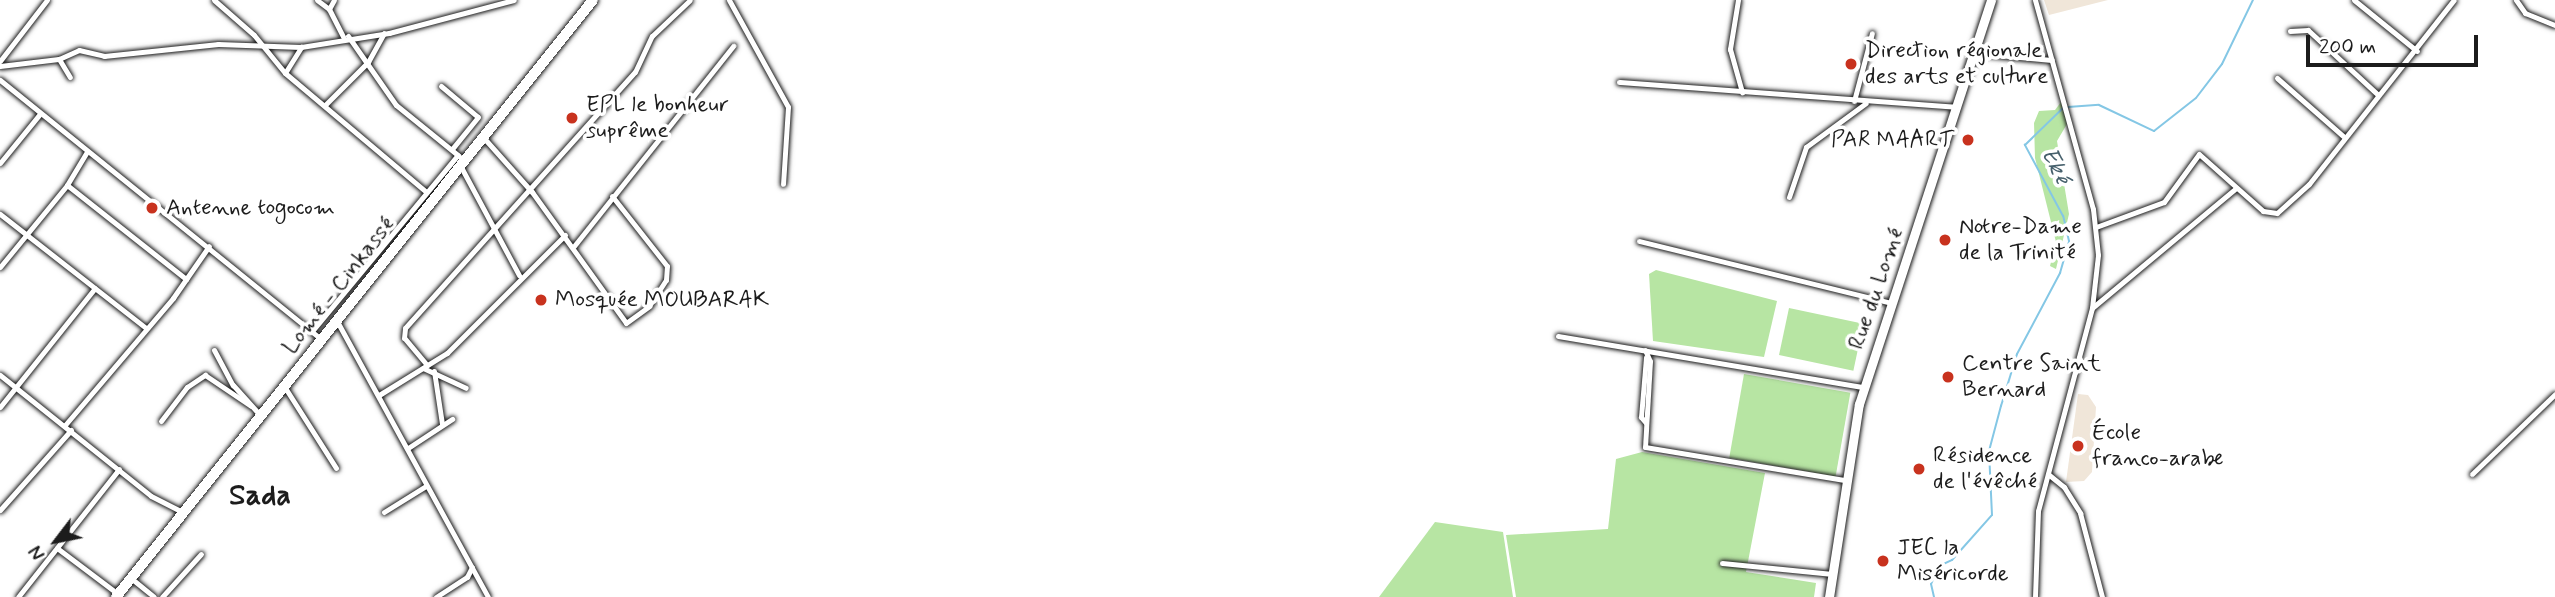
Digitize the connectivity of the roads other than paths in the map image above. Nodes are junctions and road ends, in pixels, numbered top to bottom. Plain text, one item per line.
1 (47, 0) edge
2 (214, 0) edge
3 (317, 0) edge
4 (334, 0) edge
5 (514, 0) edge
6 (593, 0) edge
7 (690, 0) edge
8 (729, 0) edge
9 (1738, 0) edge
10 (1991, 0) edge
11 (2035, 0) edge
12 (2354, 0) edge
13 (2454, 0) edge
14 (2516, 0) edge
15 (329, 9) junction
16 (2555, 25) edge
17 (2290, 31) dead end
18 (384, 33) junction
19 (1872, 33) dead end
20 (345, 37) junction
21 (264, 46) junction
22 (733, 46) dead end
23 (301, 47) junction
24 (2417, 51) junction
25 (1977, 53) junction
26 (59, 60) junction
27 (2052, 60) junction
28 (368, 62) junction
29 (0, 63) edge
30 (285, 73) junction
31 (70, 77) dead end
32 (2277, 78) dead end
33 (0, 80) edge
34 (1619, 82) dead end
35 (441, 86) dead end
36 (1742, 92) junction
37 (2377, 94) junction
38 (1854, 101) junction
39 (1866, 103) junction
40 (325, 105) junction
41 (1956, 107) junction
42 (39, 115) junction
43 (2343, 136) junction
44 (483, 137) junction
45 (452, 149) junction
46 (87, 152) junction
47 (461, 160) junction
48 (0, 163) edge
49 (783, 184) dead end
50 (67, 185) junction
51 (2236, 188) junction
52 (425, 191) junction
53 (532, 191) junction
54 (612, 196) junction
55 (1789, 197) dead end
56 (0, 214) edge
57 (494, 227) junction
58 (2096, 227) junction
59 (390, 233) junction
60 (24, 234) junction
61 (565, 235) junction
62 (1639, 242) dead end
63 (396, 244) junction
64 (209, 246) junction
65 (574, 246) junction
66 (0, 267) edge
67 (519, 275) junction
68 (186, 279) junction
69 (95, 288) junction
70 (1888, 302) junction
71 (2092, 308) junction
72 (338, 323) junction
73 (146, 328) junction
74 (313, 330) junction
75 (1558, 336) dead end
76 (323, 341) junction
77 (214, 350) dead end
78 (1645, 350) junction
79 (425, 366) junction
80 (435, 371) junction
81 (0, 374) edge
82 (284, 386) junction
83 (16, 387) junction
84 (1864, 387) junction
85 (466, 388) dead end
86 (2555, 394) edge
87 (379, 395) junction
88 (251, 406) junction
89 (0, 407) edge
90 (260, 415) junction
91 (452, 419) dead end
92 (161, 421) dead end
93 (442, 424) junction
94 (65, 425) junction
95 (71, 430) junction
96 (408, 448) junction
97 (336, 468) dead end
98 (119, 469) junction
99 (2048, 474) junction
100 (2472, 474) dead end
101 (1844, 480) junction
102 (426, 486) junction
103 (0, 510) edge
104 (384, 512) dead end
105 (184, 513) junction
106 (57, 548) junction
107 (201, 554) dead end
108 (1721, 563) dead end
109 (472, 567) junction
110 (1832, 574) junction
111 (132, 579) junction
112 (117, 596) edge
113 (18, 597) edge
114 (154, 597) edge
115 (162, 597) edge
116 (436, 597) edge
117 (488, 597) edge
118 (1829, 597) edge
119 (2035, 597) edge
120 (2102, 597) edge

1 - 29 street
2 - 21 street
3 - 15 street
4 - 15 street
5 - 18 street
6 - 44 highway, Lomé - Cinkassé
7 - 53 street
8 - 49 street
9 - 36 street
10 - 25 main road, Rue du Lomé
11 - 27 street
12 - 24 street
13 - 24 street
14 - 16 street
15 - 20 street
17 - 37 street
18 - 20 street
18 - 28 street
19 - 38 street
20 - 23 street
20 - 28 street
21 - 23 street
21 - 26 street
21 - 30 street
22 - 54 street
23 - 30 street
24 - 37 street
25 - 27 street
25 - 41 main road, Rue du Lomé
26 - 29 street
26 - 31 street
27 - 58 street
28 - 40 street
28 - 45 street
30 - 40 street
32 - 43 street
33 - 42 street
34 - 36 street
35 - 45 street
36 - 38 street
37 - 43 street
38 - 39 street
39 - 41 street
39 - 55 street
40 - 52 street
41 - 70 main road, Rue du Lomé
42 - 46 street
42 - 48 street
43 - 51 street
44 - 47 highway, Lomé - Cinkassé
44 - 53 street
45 - 47 street
46 - 50 street
46 - 64 street
47 - 52 street
47 - 57 street
47 - 63 highway, Lomé - Cinkassé
50 - 60 street
50 - 68 street
51 - 58 street
51 - 71 street
52 - 59 street
53 - 57 street
53 - 61 street
54 - 65 street
54 - 65 street
56 - 60 street
57 - 67 street
57 - 79 street
58 - 71 street
59 - 63 street
59 - 74 street
60 - 66 street
60 - 69 street
61 - 65 street
61 - 67 street
62 - 70 street
63 - 72 highway, Lomé - Cinkassé
64 - 68 street
64 - 74 street
67 - 79 street
68 - 73 street
69 - 73 street
69 - 83 street
70 - 84 main road, Rue du Lomé
71 - 99 street
72 - 76 highway, Lomé - Cinkassé
72 - 87 street
73 - 94 street
74 - 76 street
75 - 78 street
76 - 82 highway, Lomé - Cinkassé
77 - 88 street
78 - 84 street
78 - 101 street
79 - 80 street
79 - 87 street
80 - 85 street
80 - 93 street
81 - 83 street
82 - 90 highway, Lomé - Cinkassé
82 - 97 street
83 - 89 street
83 - 94 street
84 - 101 main road, Rue du Lomé
86 - 100 street
87 - 96 street
88 - 90 street
88 - 92 street
90 - 105 highway, Lomé - Cinkassé
91 - 93 street
93 - 96 street
94 - 95 street
95 - 98 street
95 - 103 street
96 - 102 street
98 - 105 street
98 - 106 street
99 - 119 street
99 - 120 street
101 - 110 main road, Rue du Lomé
102 - 104 street
102 - 109 street
105 - 111 highway, Lomé - Cinkassé
106 - 112 street
106 - 113 street
107 - 115 street
108 - 110 street
109 - 116 street
109 - 117 street
110 - 118 main road, Rue du Lomé
111 - 112 highway, Lomé - Cinkassé
111 - 114 street

